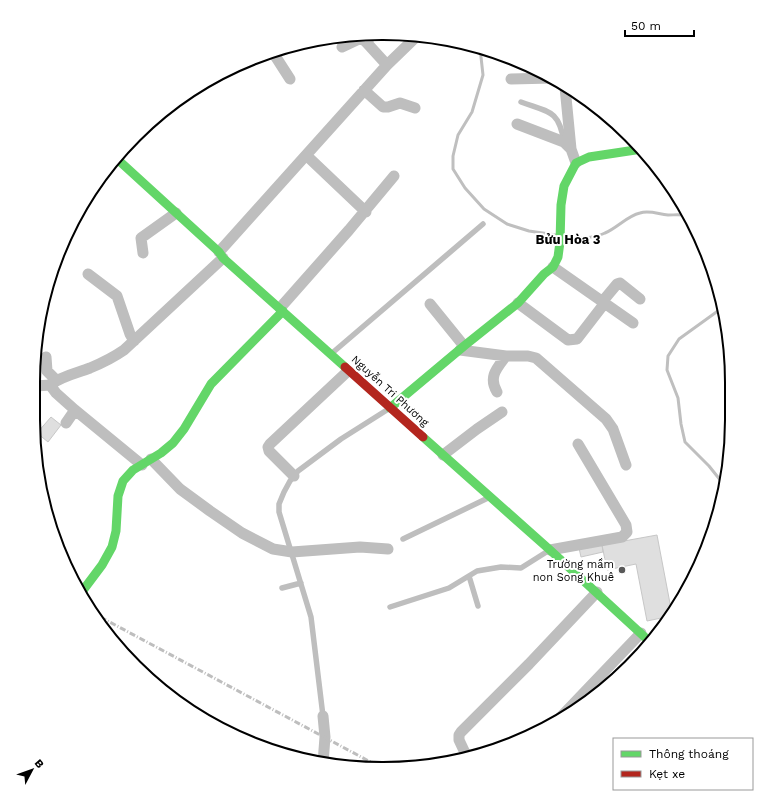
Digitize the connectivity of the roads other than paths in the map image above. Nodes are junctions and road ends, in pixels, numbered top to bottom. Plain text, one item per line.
1 (371, 41) edge
2 (353, 42) edge
3 (411, 42) edge
4 (342, 47) dead end
5 (276, 57) edge
6 (387, 65) junction
7 (540, 78) edge
8 (290, 79) dead end
9 (511, 79) dead end
10 (364, 90) junction
11 (565, 93) edge
12 (521, 102) dead end
13 (415, 108) dead end
14 (517, 124) dead end
15 (567, 146) junction
16 (634, 150) edge
17 (306, 155) junction
18 (121, 162) edge
19 (576, 162) junction
20 (394, 176) dead end
21 (366, 212) junction
22 (176, 213) junction
23 (483, 224) dead end
24 (143, 253) dead end
25 (221, 255) junction
26 (553, 267) junction
27 (88, 274) dead end
28 (640, 299) dead end
29 (518, 303) junction
30 (603, 303) junction
31 (430, 304) dead end
32 (282, 309) junction
33 (633, 323) dead end
34 (134, 340) junction
35 (462, 348) junction
36 (331, 354) junction
37 (506, 356) junction
38 (46, 357) dead end
39 (348, 371) junction
40 (53, 382) junction
41 (40, 385) edge
42 (497, 392) dead end
43 (390, 408) junction
44 (75, 410) junction
45 (502, 412) dead end
46 (66, 423) dead end
47 (578, 444) dead end
48 (443, 455) junction
49 (146, 462) junction
50 (626, 465) dead end
51 (294, 476) junction
52 (490, 497) junction
53 (403, 539) dead end
54 (388, 549) dead end
55 (550, 550) junction
56 (292, 552) junction
57 (469, 576) junction
58 (301, 583) junction
59 (84, 588) edge
60 (282, 588) dead end
61 (597, 592) junction
62 (478, 606) dead end
63 (390, 607) dead end
64 (645, 637) edge
65 (581, 698) edge
66 (323, 716) joint
67 (464, 751) edge
68 (324, 756) edge

1 - 6 street
2 - 4 street
3 - 6 street
5 - 8 street
6 - 10 street
7 - 9 street
10 - 13 street
10 - 17 street
11 - 15 street
12 - 15 lane
14 - 15 street
15 - 19 street
16 - 19 street
17 - 21 street
17 - 25 street
18 - 22 street, Nguyễn Tri Phương
19 - 26 street
20 - 21 street
21 - 32 street
22 - 24 street
22 - 25 street, Nguyễn Tri Phương
23 - 36 lane
25 - 32 street, Nguyễn Tri Phương
25 - 34 street
26 - 29 street
26 - 30 street
27 - 34 street
28 - 30 street
29 - 30 street
29 - 35 street
30 - 33 street
31 - 35 street
32 - 36 street, Nguyễn Tri Phương
32 - 49 street
34 - 40 street
35 - 37 street
35 - 43 street
36 - 39 street, Nguyễn Tri Phương
37 - 42 street
37 - 50 street
38 - 40 street
39 - 43 street, Nguyễn Tri Phương
39 - 51 street
40 - 41 street
40 - 44 street
43 - 48 street, Nguyễn Tri Phương
43 - 51 lane
44 - 46 street
44 - 49 street
45 - 48 street
47 - 55 street
48 - 52 street, Nguyễn Tri Phương
49 - 56 street
49 - 59 street
51 - 56 lane
52 - 53 lane
52 - 55 street, Nguyễn Tri Phương
54 - 56 street
55 - 57 lane
55 - 61 street, Nguyễn Tri Phương
56 - 58 lane
57 - 62 lane
57 - 63 lane
58 - 60 lane
58 - 66 lane
61 - 64 street, Nguyễn Tri Phương
61 - 67 street
64 - 65 street
66 - 68 street

